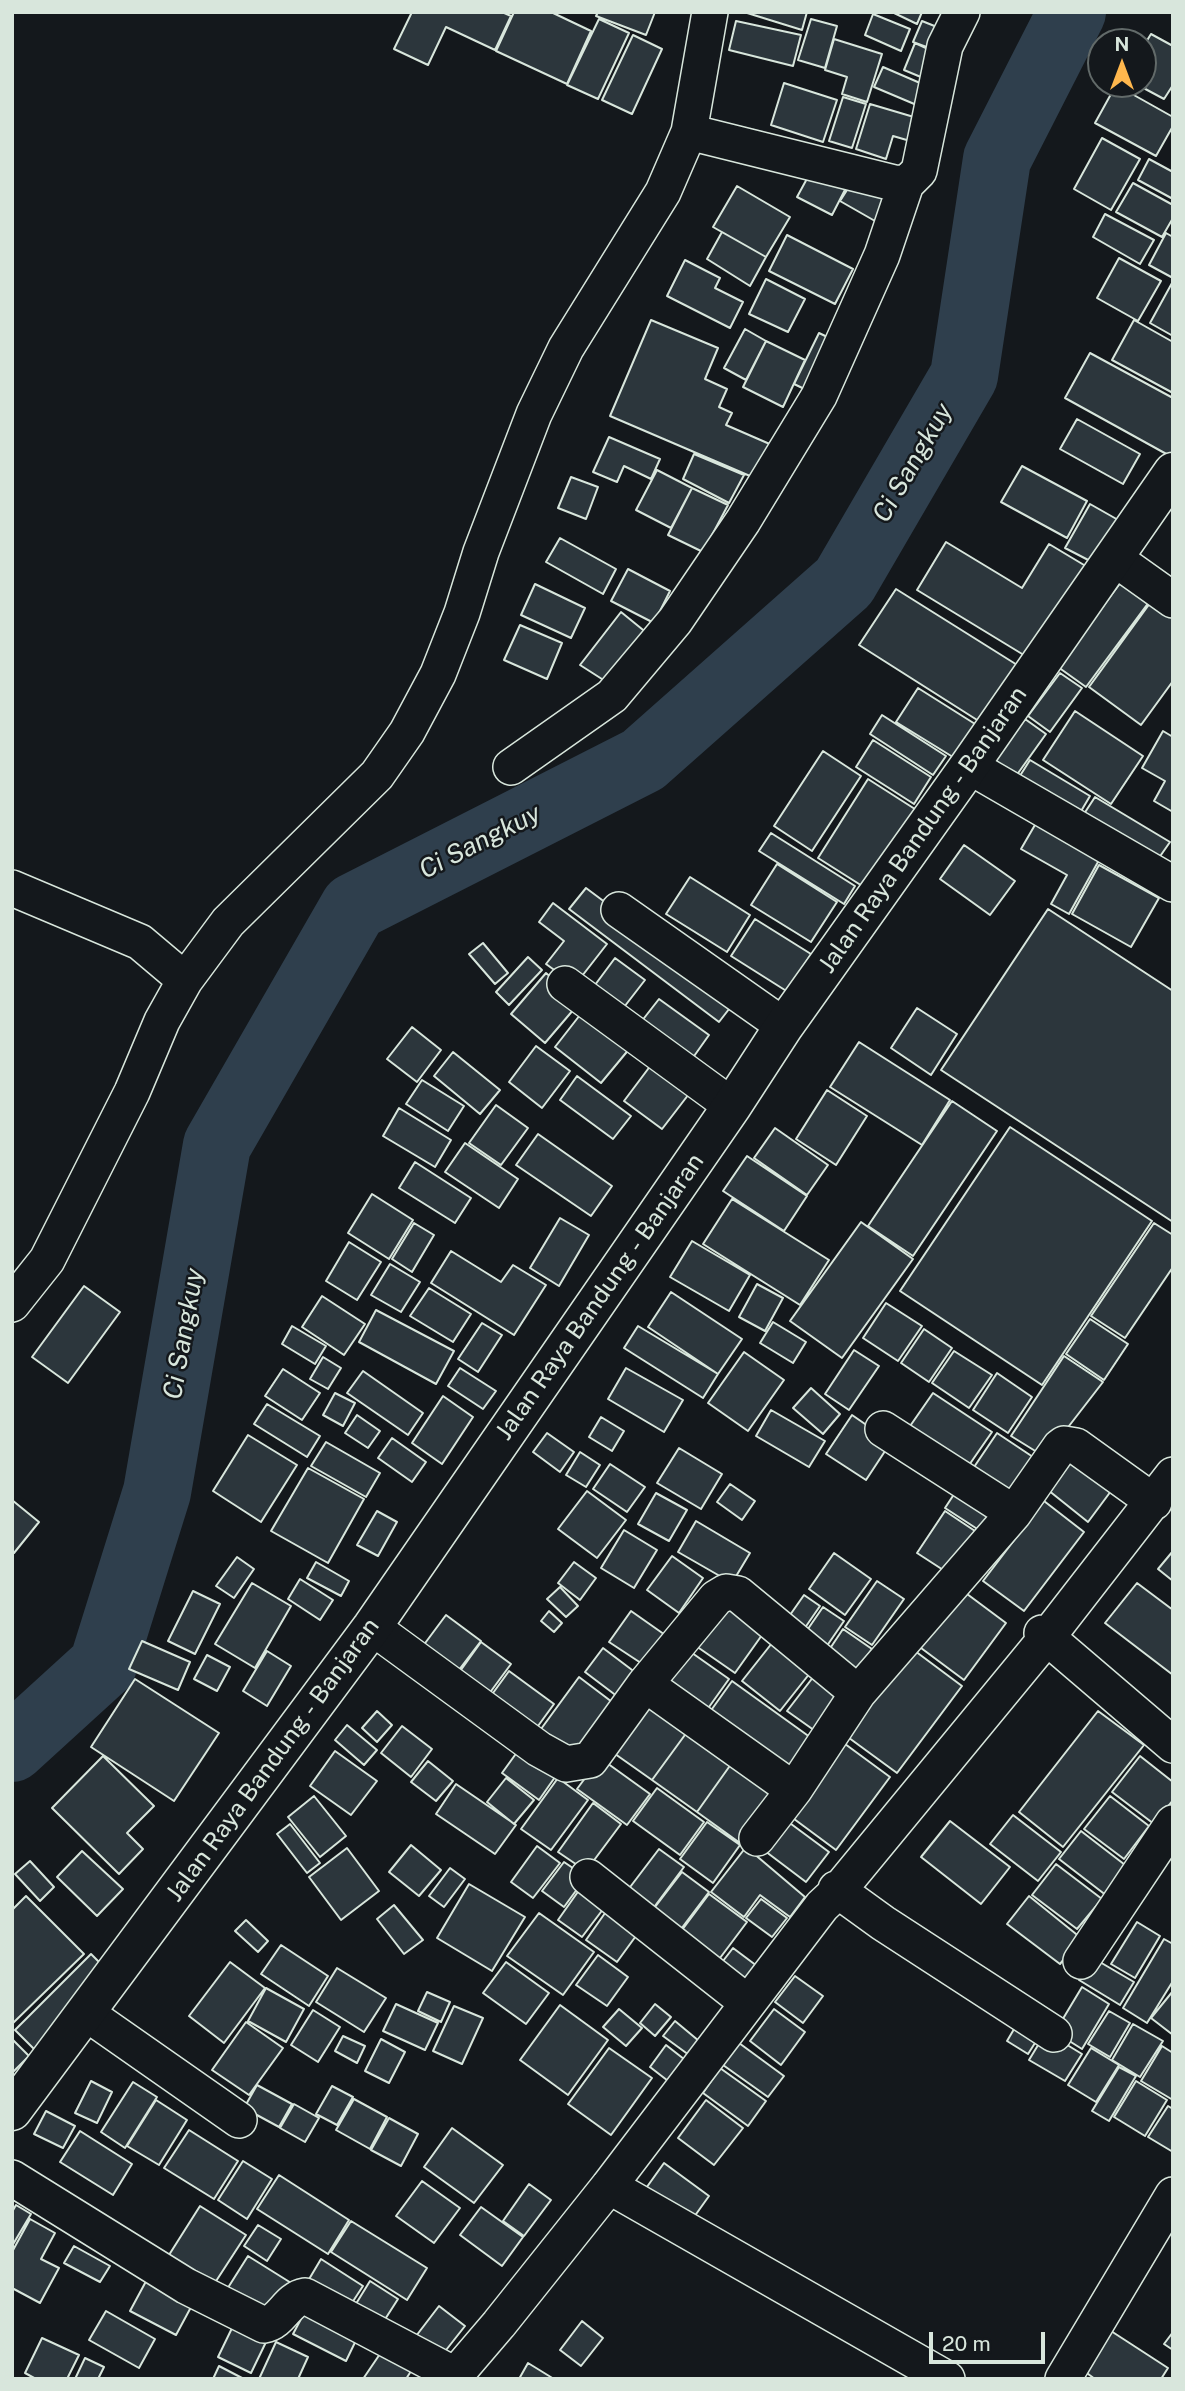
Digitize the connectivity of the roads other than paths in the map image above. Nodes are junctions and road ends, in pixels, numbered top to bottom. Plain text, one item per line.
1 (710, 12) edge
2 (962, 12) edge
3 (689, 132) junction
4 (906, 184) junction
5 (1173, 472) edge
6 (1114, 558) junction
7 (1173, 600) edge
8 (969, 766) junction
9 (511, 767) dead end
10 (1173, 884) edge
11 (12, 888) edge
12 (619, 910) dead end
13 (185, 980) junction
14 (565, 984) dead end
15 (784, 1026) junction
16 (732, 1106) junction
17 (12, 1304) edge
18 (883, 1429) dead end
19 (1166, 1497) edge
20 (1014, 1513) junction
21 (372, 1627) junction
22 (1048, 1636) junction
23 (645, 1685) junction
24 (858, 1693) junction
25 (1173, 1745) edge
26 (794, 1790) junction
27 (1173, 1823) edge
28 (757, 1838) dead end
29 (588, 1877) dead end
30 (838, 1891) junction
31 (1081, 1961) dead end
32 (748, 2003) junction
33 (86, 2013) junction
34 (1054, 2034) dead end
35 (12, 2111) edge
36 (239, 2120) dead end
37 (12, 2178) edge
38 (609, 2186) junction
39 (1173, 2195) edge
40 (454, 2377) edge
41 (947, 2379) edge
42 (1063, 2379) edge

1 - 3 street
2 - 4 street
3 - 4 street
3 - 13 street
4 - 9 street
5 - 6 main road, Jalan Raya Bandung - Banjaran
6 - 7 street
6 - 8 main road, Jalan Raya Bandung - Banjaran
8 - 10 street
8 - 15 main road, Jalan Raya Bandung - Banjaran
11 - 13 street
12 - 15 street
13 - 17 street
14 - 16 street
15 - 16 main road, Jalan Raya Bandung - Banjaran
16 - 21 main road, Jalan Raya Bandung - Banjaran
18 - 20 street
19 - 20 street
19 - 22 street
20 - 24 street
21 - 23 street
21 - 33 main road, Jalan Raya Bandung - Banjaran
22 - 25 street
22 - 30 street
23 - 24 street
23 - 26 street
24 - 26 street
26 - 28 street
27 - 31 street
29 - 32 street
30 - 32 street
30 - 34 street
32 - 38 street
33 - 35 main road, Jalan Raya Bandung - Banjaran
33 - 36 street
37 - 40 street
38 - 40 street
38 - 41 street
39 - 42 street

